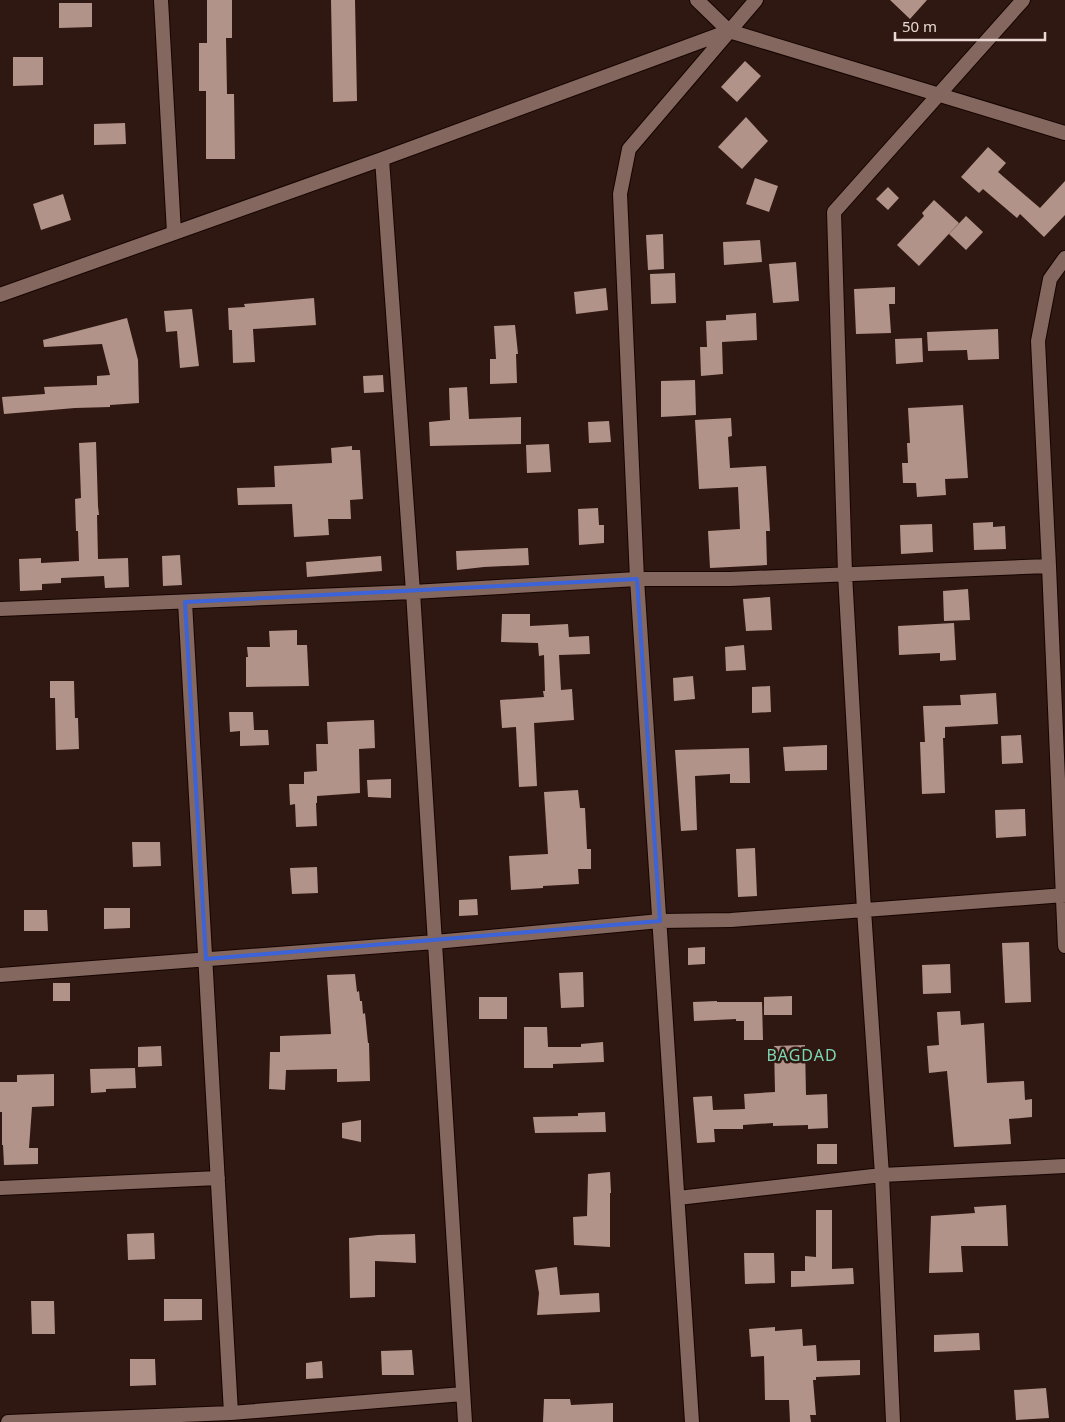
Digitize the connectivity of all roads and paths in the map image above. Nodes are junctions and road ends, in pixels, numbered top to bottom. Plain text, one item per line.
1 (161, 0) edge
2 (697, 0) edge
3 (756, 0) edge
4 (1023, 0) edge
5 (729, 30) junction
6 (939, 94) junction
7 (1065, 133) edge
8 (382, 159) junction
9 (174, 233) junction
10 (1065, 258) edge
11 (0, 296) edge
12 (1049, 566) junction
13 (845, 574) junction
14 (637, 579) junction
15 (413, 592) junction
16 (185, 602) junction
17 (0, 609) edge
18 (1058, 633) edge
19 (1064, 895) edge
20 (864, 910) junction
21 (660, 922) junction
22 (435, 942) junction
23 (1065, 946) edge
24 (206, 959) junction
25 (0, 975) edge
26 (1065, 1166) edge
27 (882, 1175) junction
28 (218, 1178) junction
29 (0, 1188) edge
30 (678, 1198) junction
31 (464, 1394) junction
32 (231, 1413) junction
33 (8, 1422) edge
34 (465, 1422) edge
35 (692, 1422) edge
36 (893, 1422) edge

1 - 9 street
2 - 5 street
3 - 5 street
4 - 6 street
5 - 6 street
5 - 8 street
5 - 14 street
6 - 7 street
6 - 13 street
8 - 9 street
8 - 15 street
9 - 11 street
10 - 12 street
12 - 13 street
12 - 18 street
13 - 14 street
13 - 20 street
14 - 15 street
14 - 21 street
15 - 16 street
15 - 22 street
16 - 17 street
16 - 24 street
18 - 19 street
19 - 20 street
19 - 23 street
20 - 21 street
20 - 27 street
21 - 22 street
21 - 30 street
22 - 24 street
22 - 31 street
24 - 25 street
24 - 28 street
26 - 27 street
27 - 30 street
27 - 36 street
28 - 29 street
28 - 32 street
30 - 35 street
31 - 32 street
31 - 34 street
32 - 33 street

